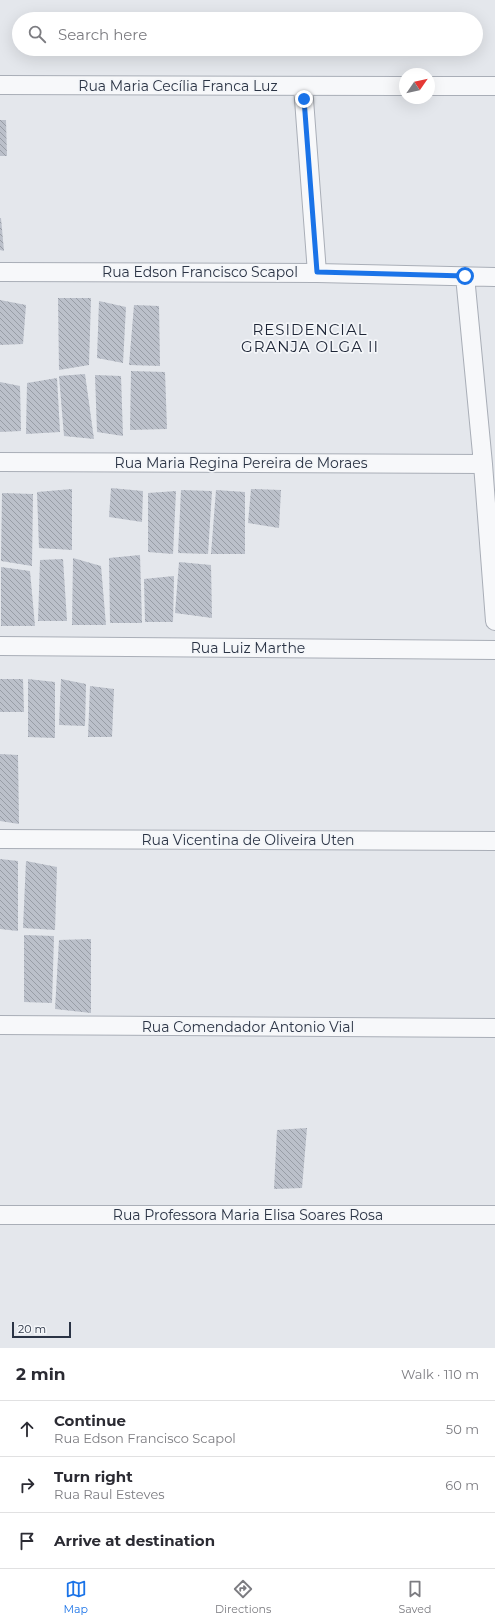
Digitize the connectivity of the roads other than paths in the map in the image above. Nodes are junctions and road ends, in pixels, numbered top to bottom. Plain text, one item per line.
1 (0, 85) edge
2 (303, 86) junction
3 (399, 86) edge
4 (435, 86) edge
5 (495, 86) edge
6 (0, 272) edge
7 (317, 272) junction
8 (465, 276) junction
9 (495, 277) edge
10 (0, 462) edge
11 (483, 464) junction
12 (495, 621) edge
13 (0, 646) edge
14 (495, 650) edge
15 (0, 839) edge
16 (495, 841) edge
17 (0, 1025) edge
18 (495, 1028) edge
19 (0, 1215) edge
20 (495, 1215) edge

1 - 2 street, Rua Maria Cecília Franca Luz
2 - 3 street, Rua Maria Cecília Franca Luz
2 - 7 street
4 - 5 street
6 - 7 street, Rua Edson Francisco Scapol
7 - 8 street, Rua Edson Francisco Scapol
8 - 9 street, Rua Edson Francisco Scapol
8 - 11 street
10 - 11 street, Rua Maria Regina Pereira de Moraes
11 - 12 street
13 - 14 street, Rua Luiz Marthe
15 - 16 street, Rua Vicentina de Oliveira Uten
17 - 18 street, Rua Comendador Antonio Vial
19 - 20 street, Rua Professora Maria Elisa Soares Rosa

